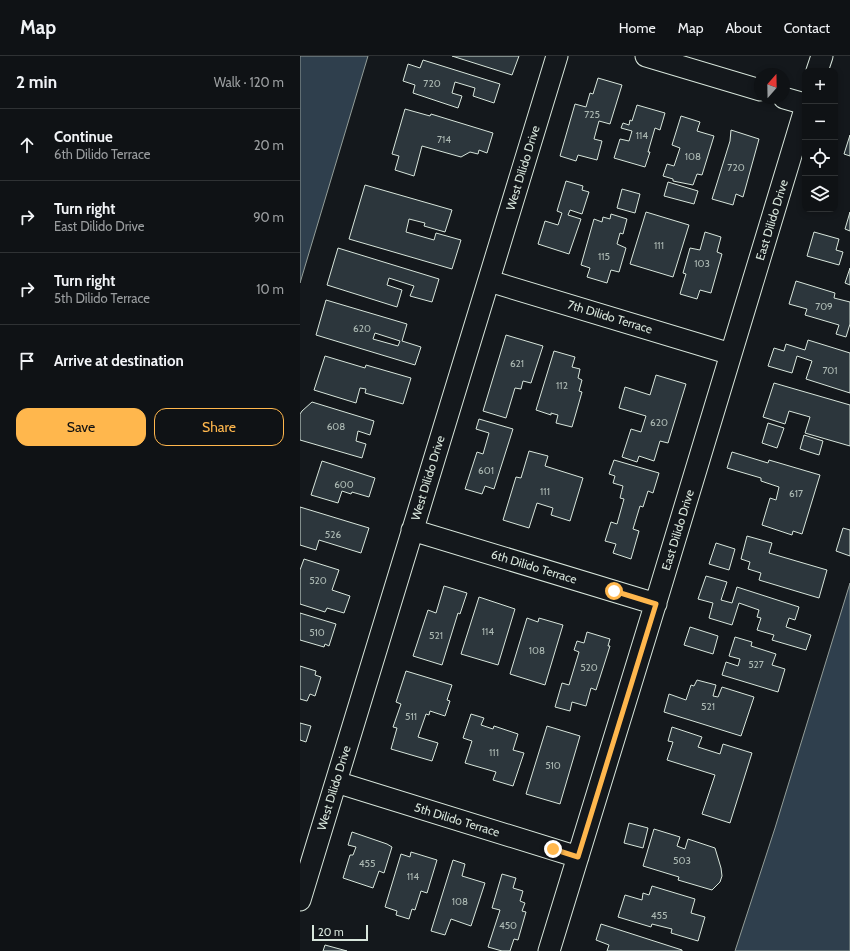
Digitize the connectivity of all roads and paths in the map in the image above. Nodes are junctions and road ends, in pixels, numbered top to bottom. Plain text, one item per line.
1 (557, 56) edge
2 (646, 56) edge
3 (822, 56) edge
4 (818, 68) edge
5 (754, 88) edge
6 (790, 100) edge
7 (802, 103) edge
8 (802, 119) edge
9 (489, 281) junction
10 (731, 354) junction
11 (412, 530) junction
12 (656, 604) junction
13 (336, 782) junction
14 (578, 857) junction
15 (300, 900) edge
16 (549, 951) edge

1 - 9 street, West Dilido Drive
2 - 5 street
3 - 4 street
6 - 7 street
8 - 10 street, East Dilido Drive
9 - 10 street, 7th Dilido Terrace
9 - 11 street, West Dilido Drive
10 - 12 street, East Dilido Drive
11 - 12 street, 6th Dilido Terrace
11 - 13 street, West Dilido Drive
12 - 14 street, East Dilido Drive
13 - 14 street, 5th Dilido Terrace
13 - 15 street, West Dilido Drive
14 - 16 street, East Dilido Drive

